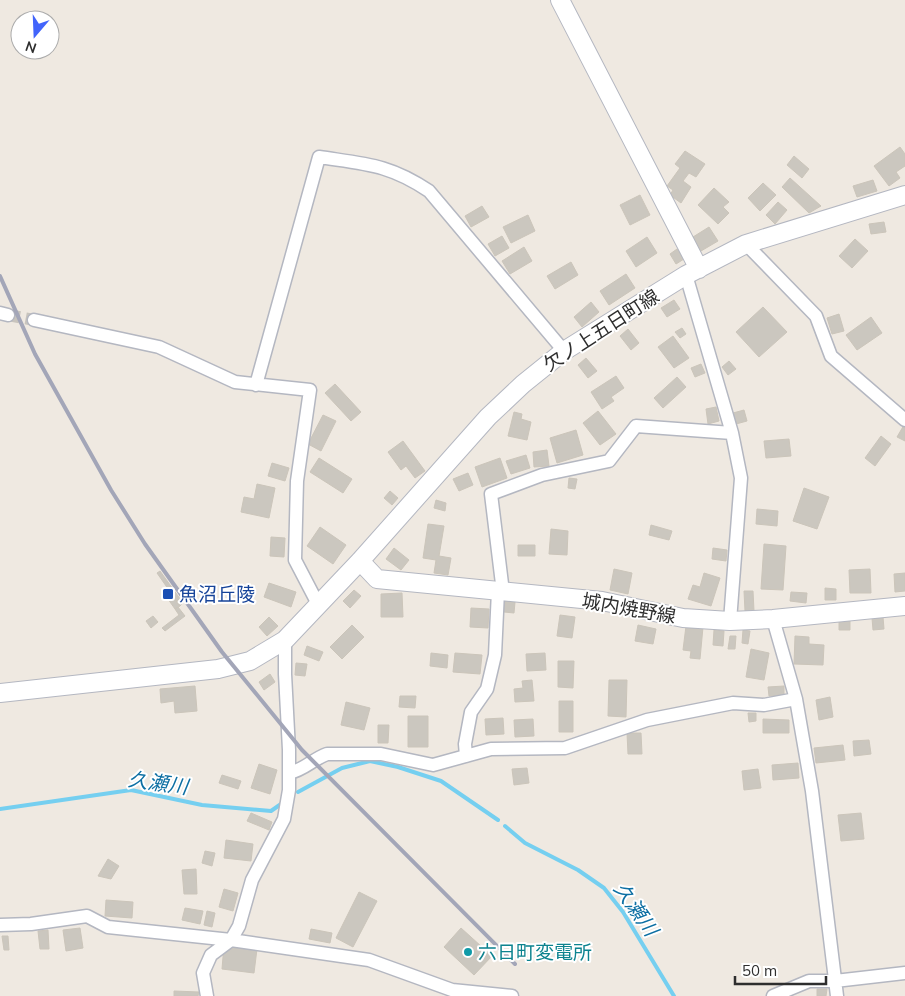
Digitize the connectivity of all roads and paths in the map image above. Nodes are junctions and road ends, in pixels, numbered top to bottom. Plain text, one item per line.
1 (560, 0) edge
2 (905, 195) edge
3 (746, 244) junction
4 (693, 272) junction
5 (34, 320) tunnel mouth
6 (564, 351) junction
7 (256, 385) junction
8 (905, 420) edge
9 (732, 433) junction
10 (360, 561) junction
11 (500, 591) junction
12 (319, 606) junction
13 (905, 606) edge
14 (773, 619) junction
15 (730, 621) junction
16 (285, 640) junction
17 (0, 693) edge
18 (796, 699) junction
19 (466, 756) junction
20 (289, 773) junction
21 (0, 925) edge
22 (231, 940) junction
23 (905, 973) edge
24 (835, 981) junction
25 (207, 996) edge
26 (512, 996) edge
27 (773, 996) edge
28 (837, 996) edge

1 - 4 main road
2 - 3 main road, 欠ノ上五日町線
3 - 4 main road, 欠ノ上五日町線
3 - 8 street
4 - 6 main road, 欠ノ上五日町線
4 - 9 street
5 - 7 street
6 - 7 street
6 - 10 main road, 欠ノ上五日町線
7 - 12 street
9 - 11 street
9 - 15 street
10 - 11 main road, 城内焼野線
10 - 12 main road, 欠ノ上五日町線
11 - 15 main road, 城内焼野線
11 - 19 street
12 - 16 main road, 欠ノ上五日町線
13 - 14 main road, 城内焼野線
14 - 15 main road, 城内焼野線
14 - 18 street
16 - 17 main road, 欠ノ上五日町線
16 - 20 street
18 - 19 street
18 - 24 street
19 - 20 street
20 - 22 street
21 - 22 street
22 - 25 street
22 - 26 street
23 - 24 street
24 - 27 street
24 - 28 street

